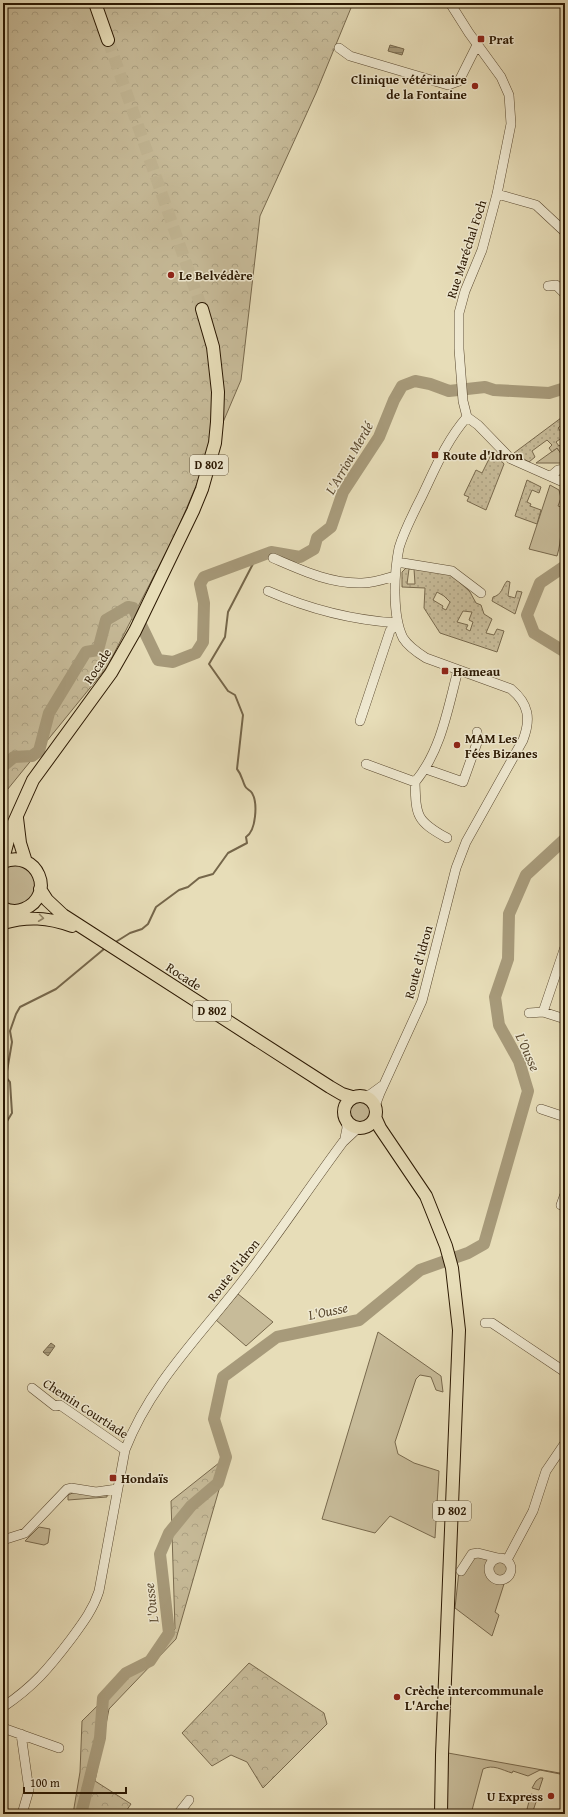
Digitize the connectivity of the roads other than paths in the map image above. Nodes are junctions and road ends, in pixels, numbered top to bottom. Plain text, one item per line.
1 (95, 3) edge
2 (450, 3) edge
3 (108, 40) tunnel mouth
4 (477, 45) junction
5 (339, 48) dead end
6 (497, 194) junction
7 (565, 232) edge
8 (548, 286) dead end
9 (565, 294) edge
10 (202, 309) tunnel mouth
11 (467, 417) junction
12 (565, 469) edge
13 (551, 476) junction
14 (565, 483) edge
15 (273, 558) dead end
16 (397, 563) junction
17 (395, 576) junction
18 (268, 591) dead end
19 (482, 593) dead end
20 (397, 623) junction
21 (458, 670) junction
22 (360, 721) dead end
23 (477, 732) dead end
24 (366, 764) dead end
25 (426, 769) junction
26 (415, 782) junction
27 (17, 816) junction
28 (447, 838) dead end
29 (3, 859) edge
30 (3, 862) edge
31 (26, 862) junction
32 (40, 889) junction
33 (29, 906) junction
34 (4, 909) edge
35 (62, 915) junction
36 (3, 923) edge
37 (93, 934) junction
38 (565, 946) edge
39 (543, 1012) junction
40 (529, 1013) dead end
41 (565, 1018) edge
42 (384, 1085) junction
43 (354, 1099) junction
44 (541, 1109) dead end
45 (375, 1112) junction
46 (565, 1117) edge
47 (346, 1120) junction
48 (362, 1127) junction
49 (343, 1142) junction
50 (396, 1151) junction
51 (565, 1194) edge
52 (563, 1206) edge
53 (485, 1323) dead end
54 (565, 1372) edge
55 (32, 1388) dead end
56 (565, 1443) edge
57 (126, 1450) junction
58 (117, 1489) junction
59 (3, 1540) edge
60 (461, 1571) dead end
61 (3, 1707) edge
62 (3, 1728) edge
63 (21, 1734) junction
64 (59, 1748) dead end
65 (189, 1800) dead end
66 (22, 1814) edge
67 (178, 1814) edge
68 (441, 1814) edge

1 - 3 main road
2 - 4 street, Rue Maréchal Foch
4 - 5 street
4 - 6 street, Rue Maréchal Foch
6 - 7 street
6 - 11 street, Rue Maréchal Foch
8 - 9 street
10 - 27 main road, Rocade / D 802
11 - 13 street
11 - 16 street
12 - 13 street
13 - 14 street
15 - 17 street
16 - 17 street
16 - 19 street
17 - 20 street
18 - 20 street
20 - 21 street
20 - 22 street
21 - 25 street
21 - 42 street, Route d'Idron
23 - 25 street
24 - 26 street
25 - 26 street
26 - 28 street
27 - 29 main road, D 802
27 - 31 main road, D 802
30 - 31 main road
31 - 32 main road
32 - 33 main road
32 - 35 main road, D 802
33 - 34 main road
33 - 35 main road, D 802
35 - 37 main road, Rocade / D 802
36 -> 37 main road
37 - 43 main road, Rocade / D 802
38 - 39 street
39 - 40 street
39 - 41 street
42 - 43 street
42 - 45 street, Route d'Idron
43 - 45 main road
43 - 47 main road
44 - 46 street
45 - 48 main road
45 - 50 main road, D 802
47 - 48 main road
47 - 49 street, Route d'Idron
48 - 49 street, Route d'Idron
48 - 50 main road, D 802
49 - 57 street, Route d'Idron
50 - 68 main road, D 802
51 - 52 street
53 - 54 street
55 - 57 street, Chemin Courtiade
56 - 60 street
57 - 58 street, Route d'Idron
58 - 59 street
58 - 61 street, Route d'Idron
62 - 63 street
63 - 64 street
63 - 66 street
65 - 67 street

